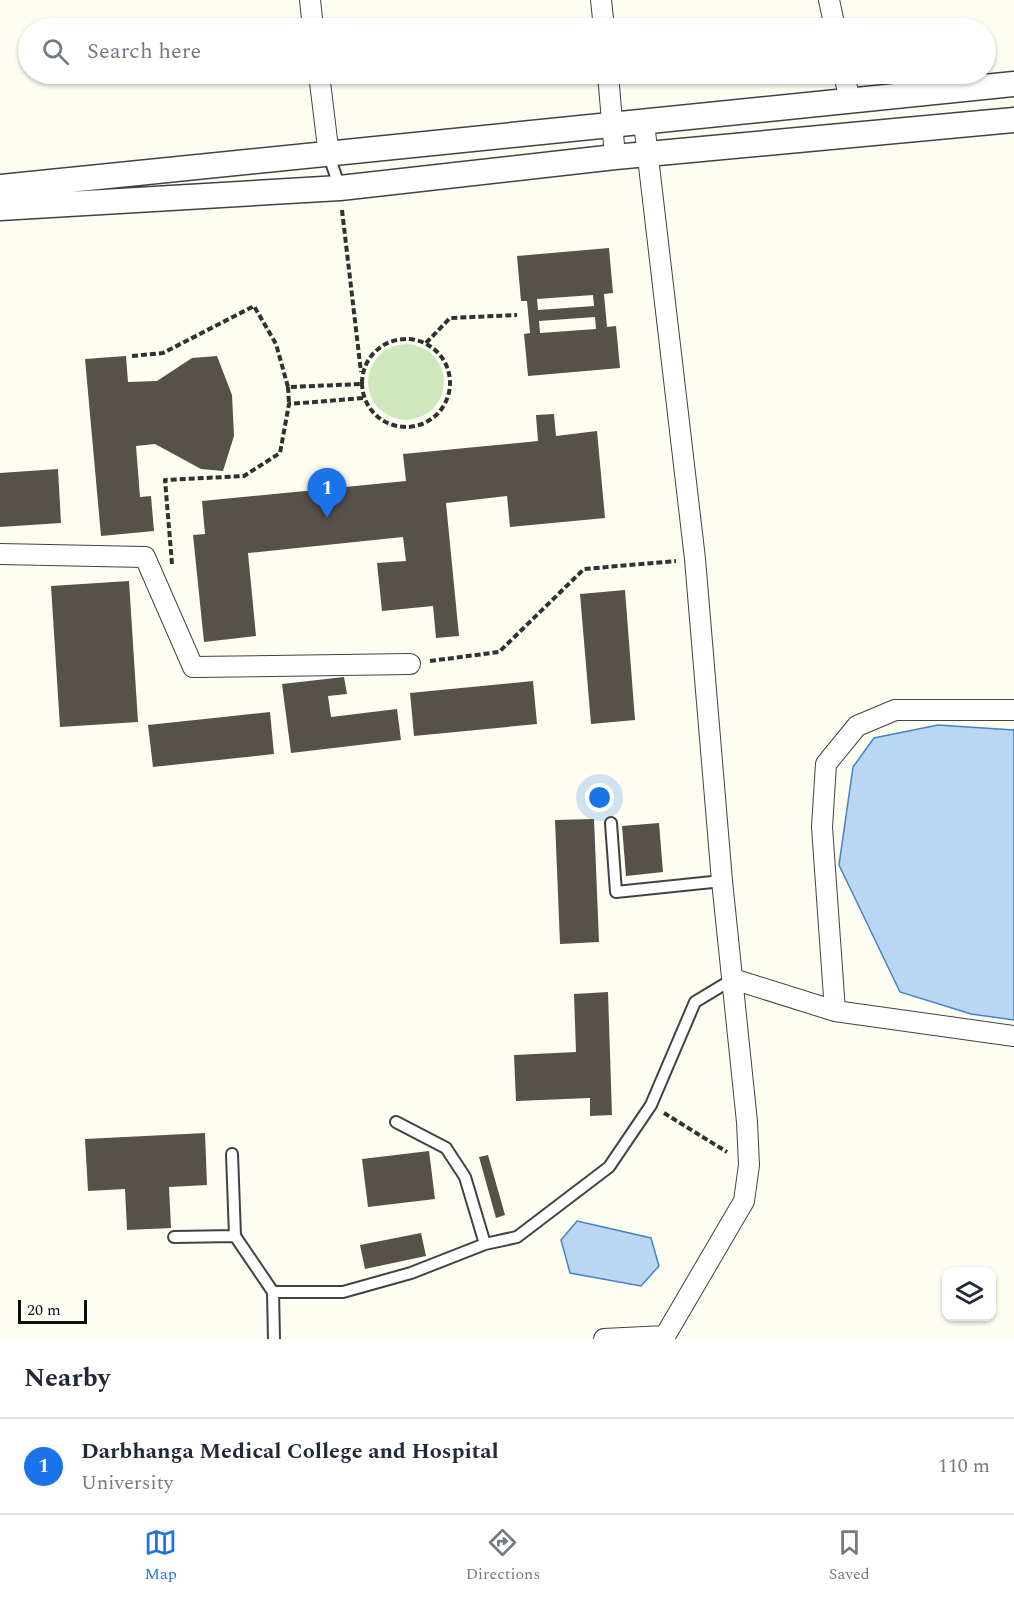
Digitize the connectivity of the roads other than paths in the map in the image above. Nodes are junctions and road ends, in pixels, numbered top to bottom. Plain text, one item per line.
1 (310, 0) edge
2 (602, 0) edge
3 (829, 0) edge
4 (313, 18) edge
5 (603, 18) edge
6 (833, 18) edge
7 (320, 84) edge
8 (609, 84) edge
9 (846, 84) edge
10 (1014, 84) edge
11 (918, 94) junction
12 (850, 101) junction
13 (1014, 120) edge
14 (644, 123) junction
15 (613, 126) junction
16 (920, 127) junction
17 (647, 154) junction
18 (329, 156) junction
19 (615, 156) junction
20 (0, 187) edge
21 (340, 188) junction
22 (0, 208) edge
23 (0, 554) edge
24 (410, 664) road end
25 (1014, 710) edge
26 (611, 823) dead end
27 (722, 881) junction
28 (733, 979) junction
29 (835, 1011) junction
30 (1014, 1036) edge
31 (396, 1122) dead end
32 (232, 1154) dead end
33 (235, 1236) junction
34 (174, 1237) dead end
35 (485, 1244) junction
36 (273, 1292) junction
37 (666, 1338) edge
38 (274, 1339) edge
39 (604, 1339) edge

1 - 4 street
2 - 5 street
3 - 6 street
7 - 18 street
8 - 15 street
9 - 12 street
10 - 11 street
11 - 12 street
11 - 16 street
12 - 14 street
13 - 16 street
14 - 15 street
14 - 17 street
15 - 18 street
15 - 19 street
16 - 17 street
17 - 19 street
17 - 27 street
18 - 20 street
18 - 21 lane
19 - 21 street
21 - 22 street
23 - 24 street
25 - 29 street
26 - 27 lane
27 - 28 street
28 - 29 street
28 - 35 lane
28 - 37 street
29 - 30 street
31 - 35 lane
32 - 33 lane
33 - 34 lane
33 - 36 lane
35 - 36 lane
36 - 38 lane
37 - 39 street

